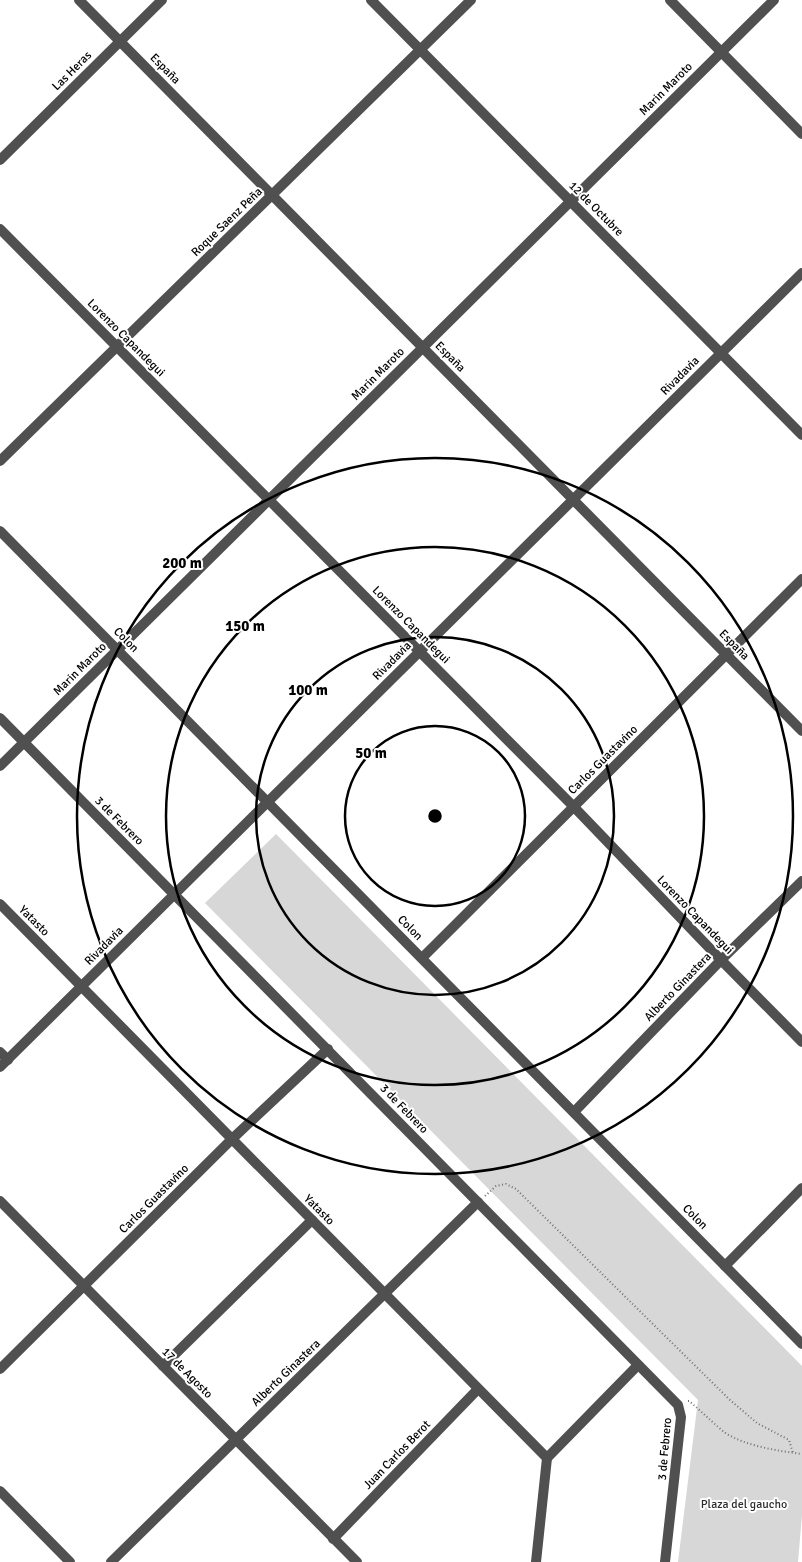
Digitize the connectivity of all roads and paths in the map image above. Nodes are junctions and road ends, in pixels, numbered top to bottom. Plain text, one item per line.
1 (79, 0) edge
2 (162, 0) edge
3 (371, 0) edge
4 (471, 0) edge
5 (670, 0) edge
6 (774, 0) edge
7 (120, 42) junction
8 (420, 49) junction
9 (721, 52) junction
10 (802, 134) edge
11 (0, 160) edge
12 (272, 195) junction
13 (570, 201) junction
14 (0, 229) edge
15 (802, 273) edge
16 (117, 347) junction
17 (423, 347) junction
18 (721, 353) junction
19 (802, 435) edge
20 (0, 462) edge
21 (269, 499) junction
22 (573, 500) junction
23 (0, 531) edge
24 (802, 579) edge
25 (117, 650) junction
26 (420, 652) junction
27 (726, 654) junction
28 (0, 718) edge
29 (802, 731) edge
30 (24, 742) junction
31 (0, 766) edge
32 (268, 802) junction
33 (574, 806) junction
34 (802, 880) edge
35 (174, 894) junction
36 (0, 904) edge
37 (422, 958) junction
38 (721, 960) junction
39 (81, 987) junction
40 (802, 1042) edge
41 (328, 1049) junction
42 (0, 1052) edge
43 (8, 1060) junction
44 (0, 1067) edge
45 (574, 1112) junction
46 (232, 1139) junction
47 (802, 1188) edge
48 (0, 1201) edge
49 (478, 1202) junction
50 (312, 1220) junction
51 (725, 1266) junction
52 (84, 1286) junction
53 (385, 1294) junction
54 (802, 1344) edge
55 (638, 1365) junction
56 (163, 1366) junction
57 (0, 1369) edge
58 (478, 1389) junction
59 (678, 1405) junction
60 (236, 1440) junction
61 (793, 1453) junction
62 (802, 1454) edge
63 (546, 1458) junction
64 (0, 1491) edge
65 (333, 1539) junction
66 (70, 1562) edge
67 (111, 1562) edge
68 (357, 1562) edge
69 (536, 1562) edge
70 (665, 1562) edge

1 - 7 street, España
2 - 7 street, Las Heras
3 - 8 street, 12 de Octubre
4 - 8 street, Roque Saenz Peña
5 - 9 street
6 - 9 street, Marin Maroto
7 - 11 street, Las Heras
7 - 12 street, España
8 - 12 street, Roque Saenz Peña
8 - 13 street, 12 de Octubre
9 - 10 street
9 - 13 street, Marin Maroto
12 - 16 street, Roque Saenz Peña
12 - 17 street, España
13 - 17 street, Marin Maroto
13 - 18 street, 12 de Octubre
14 - 16 street, Lorenzo Capandegui
15 - 18 street, Rivadavia
16 - 20 street, Roque Saenz Peña
16 - 21 street, Lorenzo Capandegui
17 - 21 street, Marin Maroto
17 - 22 street, España
18 - 19 street, 12 de Octubre
18 - 22 street, Rivadavia
21 - 25 street, Marin Maroto
21 - 26 street, Lorenzo Capandegui
22 - 26 street, Rivadavia
22 - 27 street, España
23 - 25 street, Colon
24 - 27 street, Carlos Guastavino
25 - 30 street, Marin Maroto
25 - 32 street, Colon
26 - 32 street, Rivadavia
26 - 33 street, Lorenzo Capandegui
27 - 29 street, España
27 - 33 street, Carlos Guastavino
28 - 30 street, 3 de Febrero
30 - 31 street, Marin Maroto
30 - 35 street, 3 de Febrero
32 - 35 street, Rivadavia
32 - 37 street, Colon
33 - 37 street, Carlos Guastavino
33 - 38 street, Lorenzo Capandegui
34 - 38 street, Alberto Ginastera
35 - 39 street, Rivadavia
35 - 41 street, 3 de Febrero
36 - 39 street, Yatasto
37 - 45 street, Colon
38 - 40 street, Lorenzo Capandegui
38 - 45 street, Alberto Ginastera
39 - 43 street, Rivadavia
39 - 46 street, Yatasto
41 - 46 street, Carlos Guastavino
41 - 49 street, 3 de Febrero
42 - 43 street
43 - 44 street, Rivadavia
45 - 51 street, Colon
46 - 50 street, Yatasto
46 - 52 street, Carlos Guastavino
47 - 51 street
48 - 52 street, 17 de Agosto
49 - 53 street, Alberto Ginastera
49 - 55 street, 3 de Febrero
49 - 61 path
50 - 53 street, Yatasto
50 - 56 street
51 - 54 street, Colon
52 - 56 street, 17 de Agosto
52 - 57 street, Carlos Guastavino
53 - 58 street, Yatasto
53 - 60 street, Alberto Ginastera
55 - 59 street, 3 de Febrero
55 - 63 street
56 - 60 street, 17 de Agosto
58 - 63 street, Yatasto
58 - 65 street, Juan Carlos Berot
59 - 61 path
59 - 70 street, 3 de Febrero
60 - 65 street, 17 de Agosto
60 - 67 street, Alberto Ginastera
61 - 62 path
63 - 69 street
64 - 66 street
65 - 68 street, 17 de Agosto

